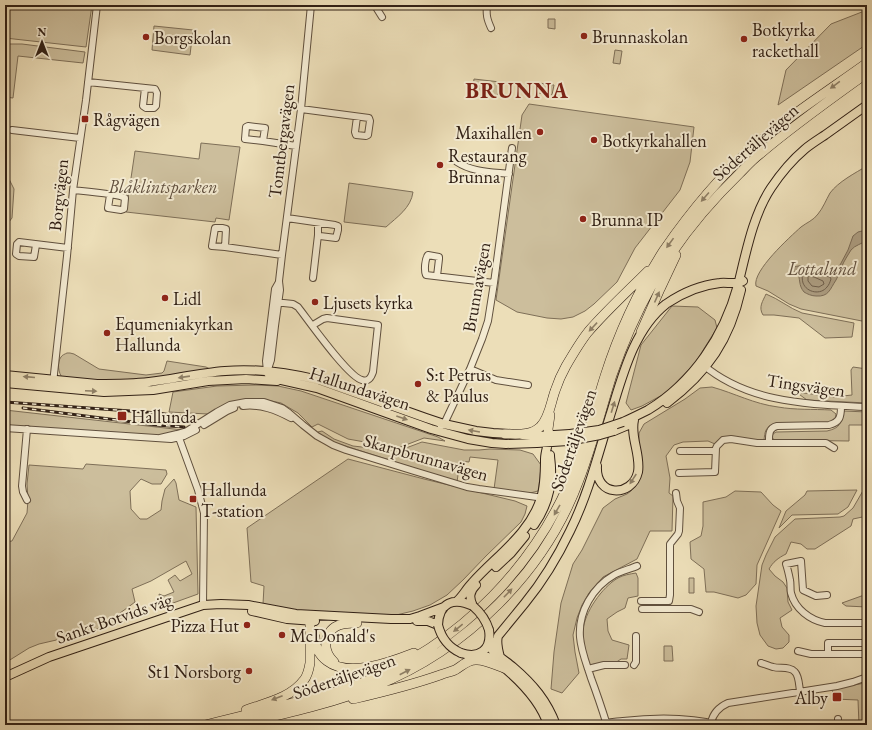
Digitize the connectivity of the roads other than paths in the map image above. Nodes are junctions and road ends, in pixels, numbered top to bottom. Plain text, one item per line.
1 (97, 5) edge
2 (311, 5) edge
3 (377, 5) edge
4 (487, 5) edge
5 (382, 17) dead end
6 (491, 28) dead end
7 (867, 63) edge
8 (867, 73) edge
9 (88, 82) junction
10 (145, 88) dead end
11 (867, 105) edge
12 (302, 109) junction
13 (357, 117) dead end
14 (12, 130) dead end
15 (80, 138) junction
16 (264, 141) dead end
17 (296, 146) junction
18 (512, 148) dead end
19 (457, 162) dead end
20 (509, 174) junction
21 (73, 190) junction
22 (110, 195) dead end
23 (287, 218) junction
24 (318, 223) junction
25 (690, 229) junction
26 (318, 235) junction
27 (36, 244) dead end
28 (225, 247) dead end
29 (68, 248) junction
30 (282, 255) junction
31 (656, 263) junction
32 (437, 276) dead end
33 (313, 278) dead end
34 (741, 282) junction
35 (494, 283) junction
36 (709, 285) junction
37 (276, 302) junction
38 (730, 307) junction
39 (313, 325) junction
40 (641, 332) junction
41 (268, 361) junction
42 (703, 366) junction
43 (470, 369) junction
44 (244, 370) junction
45 (267, 372) junction
46 (5, 375) edge
47 (304, 377) junction
48 (208, 381) junction
49 (288, 382) junction
50 (5, 384) edge
51 (53, 384) junction
52 (528, 385) dead end
53 (551, 406) junction
54 (841, 406) junction
55 (867, 407) edge
56 (638, 415) junction
57 (634, 423) junction
58 (444, 424) junction
59 (5, 428) edge
60 (431, 428) junction
61 (27, 429) junction
62 (614, 431) junction
63 (450, 434) junction
64 (505, 434) junction
65 (178, 436) junction
66 (549, 439) junction
67 (566, 439) junction
68 (635, 442) junction
69 (769, 443) junction
70 (507, 444) junction
71 (834, 448) dead end
72 (680, 451) dead end
73 (715, 451) junction
74 (598, 458) junction
75 (545, 459) junction
76 (551, 467) junction
77 (679, 473) dead end
78 (676, 493) dead end
79 (544, 498) junction
80 (27, 500) dead end
81 (637, 566) dead end
82 (827, 595) dead end
83 (641, 602) dead end
84 (466, 603) junction
85 (202, 605) junction
86 (444, 607) junction
87 (642, 609) dead end
88 (699, 612) dead end
89 (312, 619) junction
90 (509, 622) junction
91 (356, 623) junction
92 (867, 623) edge
93 (438, 625) junction
94 (490, 636) junction
95 (636, 636) dead end
96 (437, 643) junction
97 (867, 643) edge
98 (798, 651) dead end
99 (464, 654) junction
100 (479, 654) junction
101 (828, 654) junction
102 (867, 654) edge
103 (500, 657) junction
104 (761, 663) dead end
105 (625, 665) dead end
106 (634, 665) dead end
107 (341, 668) junction
108 (504, 668) junction
109 (588, 669) junction
110 (442, 674) junction
111 (5, 677) edge
112 (867, 677) edge
113 (800, 691) junction
114 (289, 712) junction
115 (711, 722) junction
116 (608, 724) edge
117 (204, 725) edge
118 (237, 725) edge
119 (548, 725) edge
120 (556, 725) edge
121 (596, 725) edge
122 (721, 725) edge

1 - 9 street, Borgvägen
2 - 12 street, Tomtbergavägen
3 - 5 street
4 - 6 street
7 -> 31 highway, Södertäljevägen
8 - 25 highway, Södertäljevägen
9 - 10 street
9 - 15 street, Borgvägen
11 - 34 main road, Hallundavägen
12 - 13 street
12 - 17 street, Tomtbergavägen
14 - 15 street
15 - 21 street, Borgvägen
16 - 17 street
17 - 23 street, Tomtbergavägen
18 - 20 street, Brunnavägen
19 - 20 street
20 - 35 street, Brunnavägen
21 - 22 street
21 - 29 street, Borgvägen
23 - 24 street
23 - 30 street, Tomtbergavägen
24 - 26 street
24 - 26 street
40 -> 25 highway
114 -> 25 highway, Södertäljevägen
26 - 33 street
27 - 29 street
28 - 30 street
29 - 51 street, Borgvägen
30 - 37 street, Tomtbergavägen
31 -> 53 highway
31 -> 96 highway
32 - 35 street
34 - 36 main road
34 - 38 main road, Hallundavägen
34 - 42 main road, Hallundavägen
35 - 43 street, Brunnavägen
36 - 38 main road
36 - 40 main road
37 - 39 street
37 - 41 street, Tomtbergavägen
38 - 42 main road, Hallundavägen
39 - 39 street
74 -> 40 main road
41 - 44 street
41 - 45 street, Tomtbergavägen
41 - 47 street
42 - 54 street, Tingsvägen
42 - 56 main road, Hallundavägen
42 - 57 main road, Hallundavägen
43 - 52 street
43 - 58 street, Brunnavägen
44 - 45 main road, Hallundavägen
44 -> 51 main road, Hallundavägen
45 - 47 main road, Hallundavägen
45 - 48 main road, Hallundavägen
45 - 49 main road, Hallundavägen
51 -> 46 main road, Hallundavägen
47 - 58 main road, Hallundavägen
48 - 49 main road, Hallundavägen
51 -> 48 main road, Hallundavägen
49 -> 60 main road, Hallundavägen
50 - 51 main road, Hallundavägen
53 - 64 highway
53 - 66 highway
54 - 55 street, Tingsvägen
54 - 69 street
56 - 57 main road
56 - 67 main road, Hallundavägen, bridge
57 - 62 main road, Hallundavägen
57 - 68 main road
58 - 60 street
58 - 63 street
64 -> 58 main road, Hallundavägen
59 - 61 street, Skarpbrunnavägen
60 - 63 main road, Hallundavägen
61 - 65 street, Skarpbrunnavägen
61 - 80 street
62 - 67 main road, Hallundavägen, bridge
62 - 68 main road
63 - 70 main road, Hallundavägen
64 - 66 main road, Hallundavägen
65 - 79 street, Skarpbrunnavägen
65 - 85 street
66 - 67 main road, Hallundavägen
66 - 67 main road, Hallundavägen
66 - 70 main road, Hallundavägen
66 - 75 main road
66 - 76 main road
67 - 76 main road
68 -> 74 main road
69 - 71 street
69 - 73 street
70 - 75 main road
72 - 73 street
73 - 77 street
74 - 90 main road
75 - 79 main road
76 - 79 main road
78 - 83 street
79 - 84 main road
79 - 84 main road
81 - 109 street
82 - 92 street
84 - 86 main road
84 - 94 main road, bridge
85 - 89 main road, Sankt Botvids väg
85 - 111 main road, Sankt Botvids väg
86 - 89 main road, Sankt Botvids väg
86 - 93 main road
87 - 88 street
89 - 91 main road, Sankt Botvids väg
89 - 107 highway
89 -> 117 highway
90 - 94 main road
90 - 103 main road
91 - 93 main road, Sankt Botvids väg
91 - 107 highway
93 - 99 main road, bridge
94 - 100 main road
94 - 103 main road
95 - 106 street
96 - 107 highway
96 - 117 highway
97 - 101 street
98 - 101 street
99 - 100 main road
99 - 110 highway
100 - 108 main road
101 - 102 street
103 - 120 main road
104 - 113 street
105 - 109 street
108 - 110 highway
108 - 119 main road
109 - 116 street
110 - 114 highway
112 - 113 street
113 - 115 street
114 - 118 highway, Södertäljevägen
115 - 116 street
115 - 122 street
116 - 121 street

